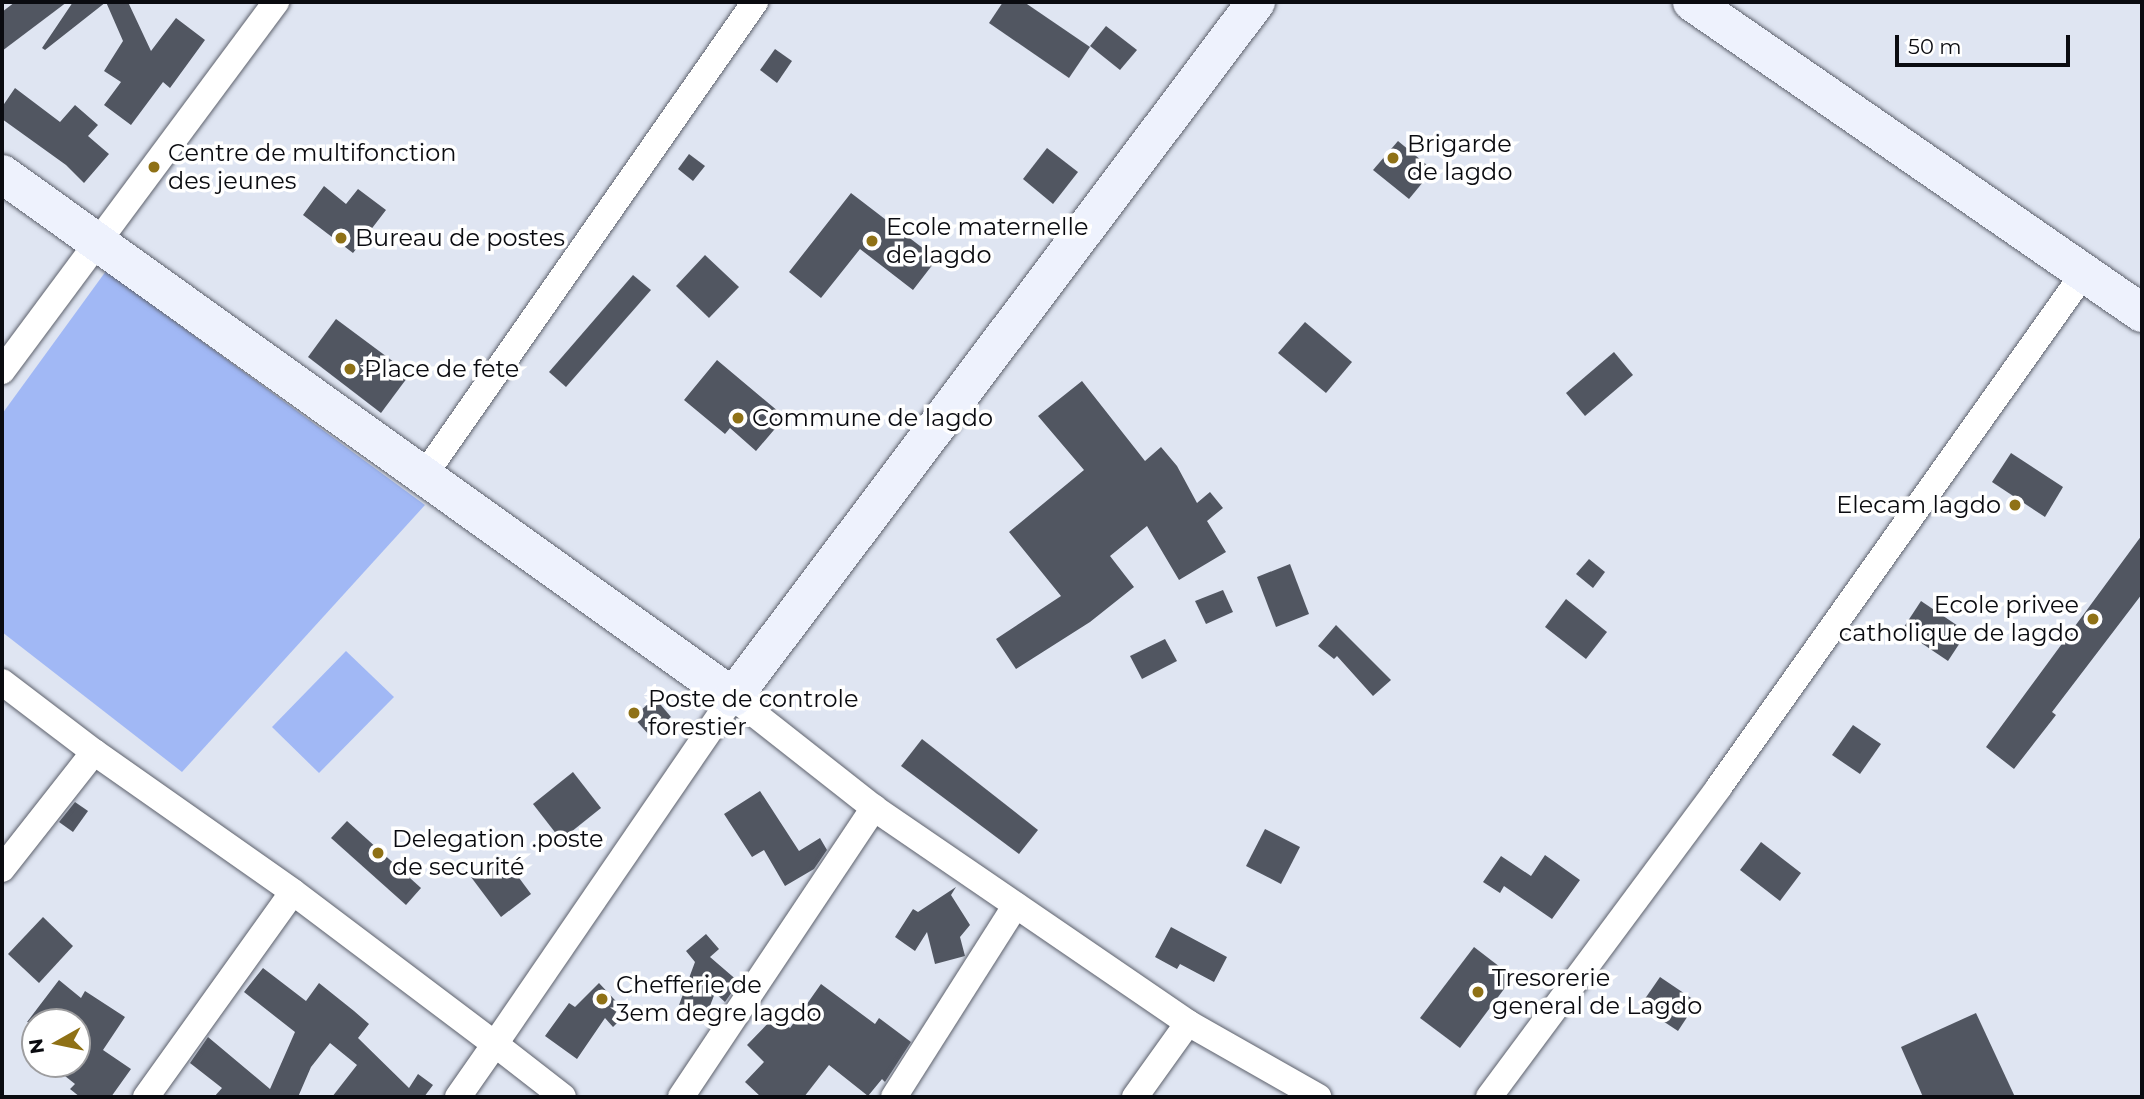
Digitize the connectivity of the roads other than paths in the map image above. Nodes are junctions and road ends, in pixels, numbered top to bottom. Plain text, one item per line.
1 (276, 2) edge
2 (755, 2) edge
3 (1256, 2) edge
4 (1692, 2) edge
5 (2, 174) edge
6 (100, 243) junction
7 (2084, 273) junction
8 (2142, 313) edge
9 (2, 371) edge
10 (423, 477) junction
11 (2, 682) edge
12 (733, 697) junction
13 (94, 752) junction
14 (874, 808) junction
15 (2, 869) edge
16 (293, 892) junction
17 (1016, 905) junction
18 (1188, 1023) junction
19 (495, 1044) junction
20 (146, 1097) edge
21 (458, 1097) edge
22 (563, 1097) edge
23 (681, 1097) edge
24 (894, 1097) edge
25 (1135, 1097) edge
26 (1318, 1097) edge
27 (1489, 1097) edge

1 - 6 street
2 - 10 street
3 - 12 street
4 - 7 street
5 - 6 street
6 - 9 street
6 - 10 street
7 - 8 street
7 - 27 street
10 - 12 street
11 - 13 street
12 - 14 street
12 - 19 street
13 - 15 street
13 - 16 street
14 - 17 street
14 - 23 street
16 - 19 street
16 - 20 street
17 - 18 street
17 - 24 street
18 - 25 street
18 - 26 street
19 - 21 street
19 - 22 street

